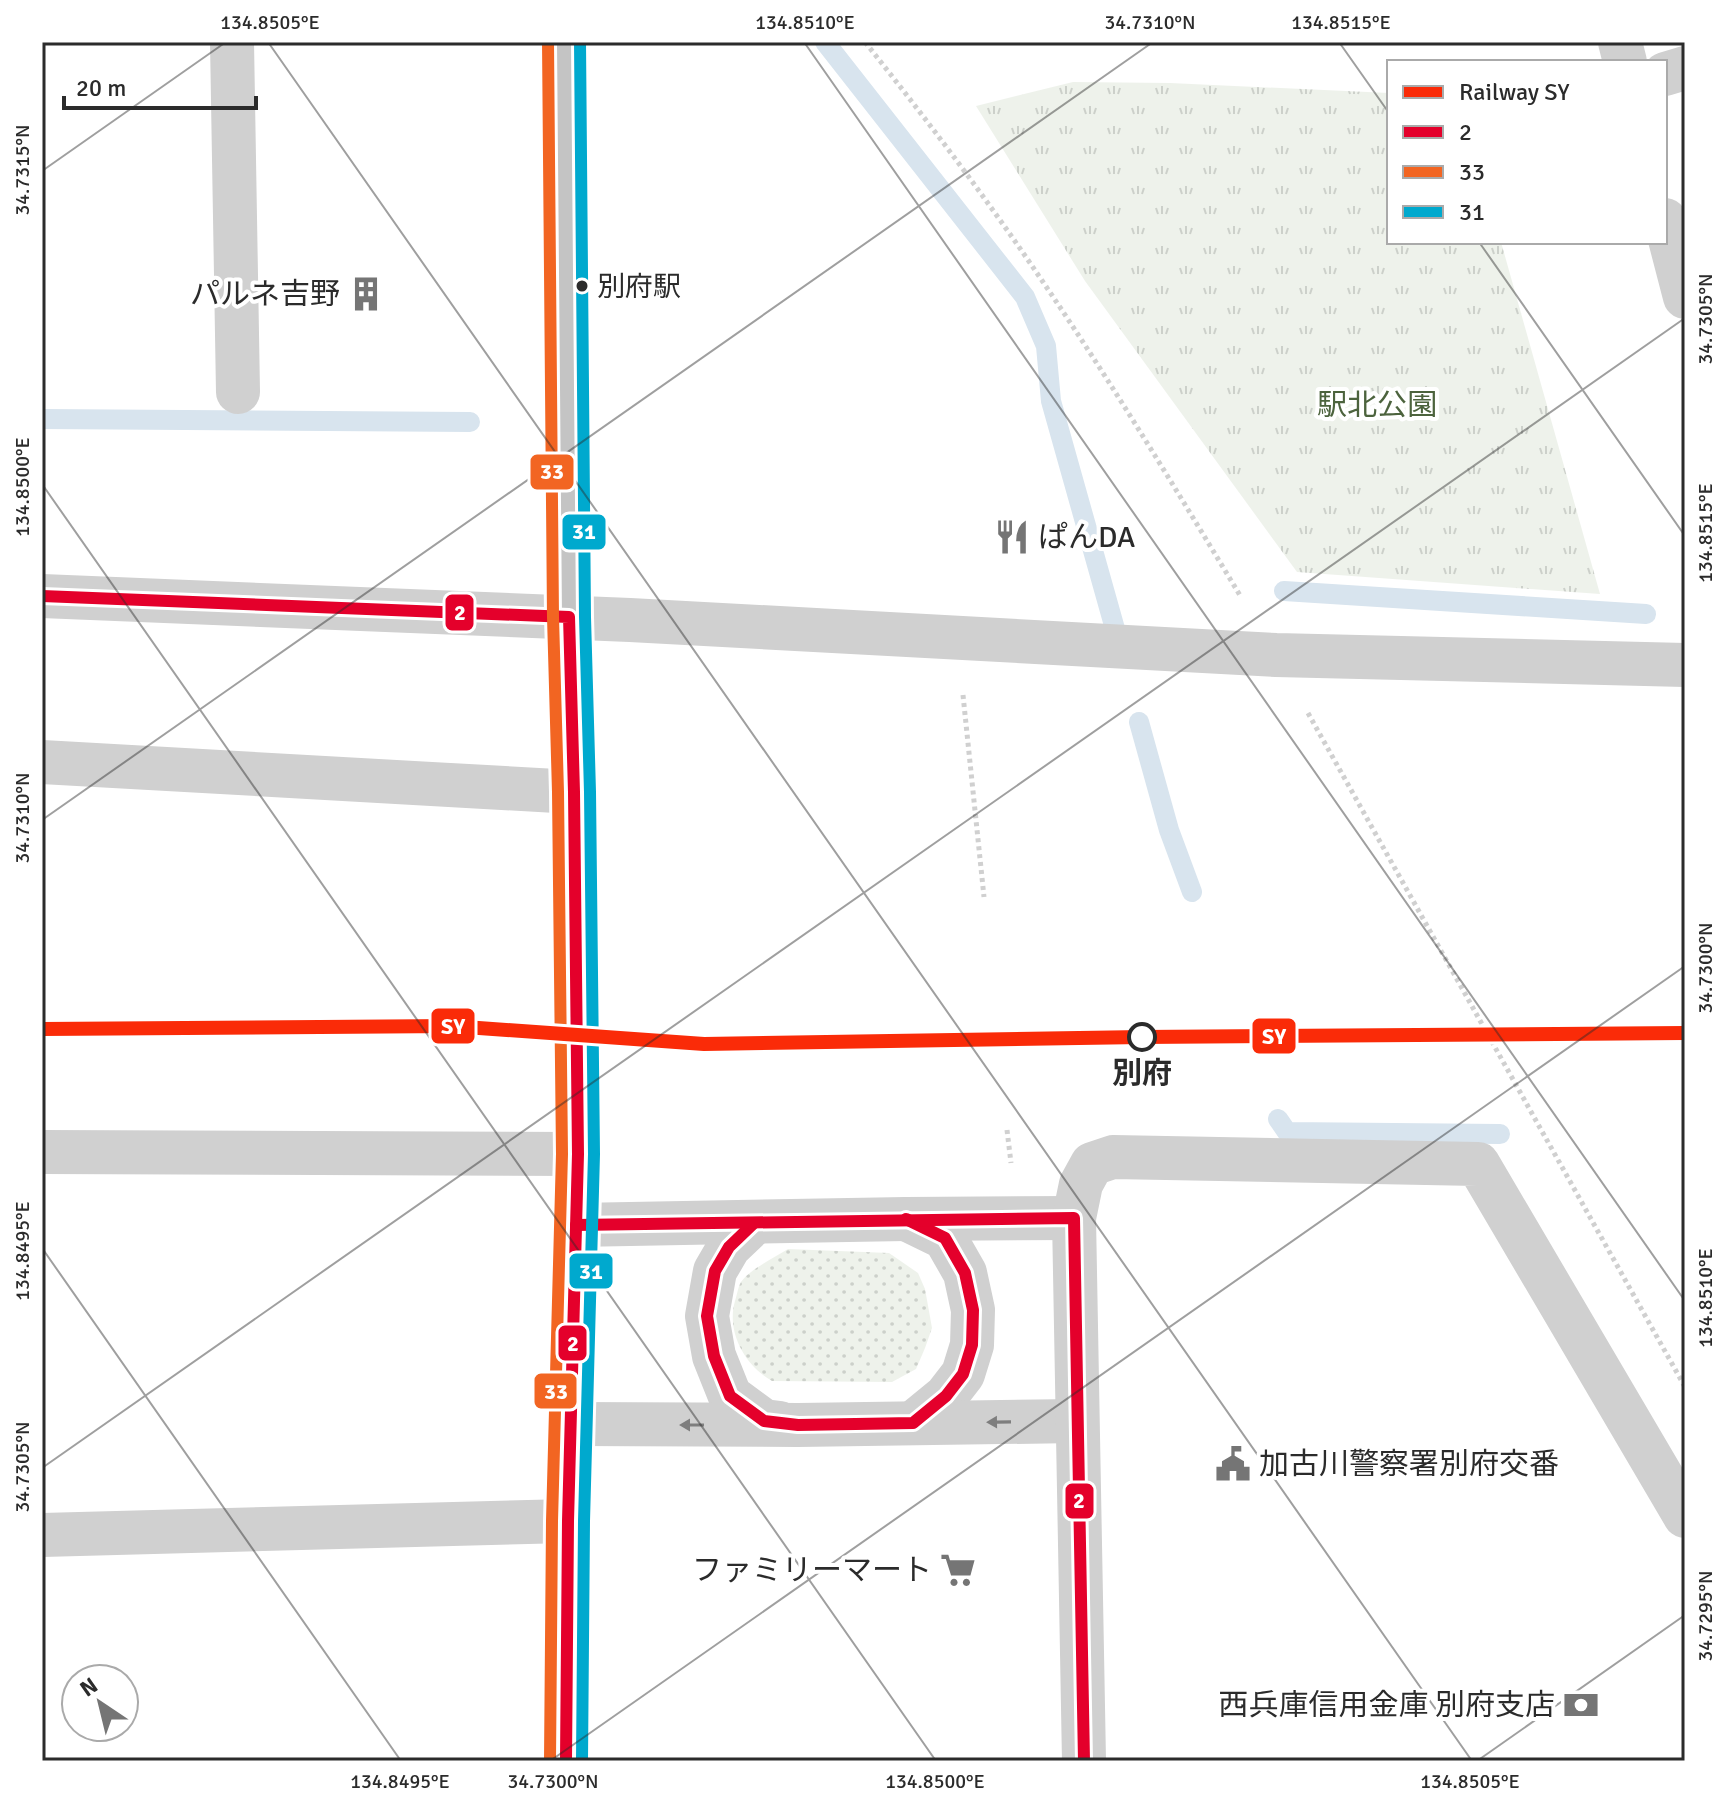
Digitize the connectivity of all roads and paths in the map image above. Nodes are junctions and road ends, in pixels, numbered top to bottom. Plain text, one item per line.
1 (232, 42) edge
2 (564, 42) edge
3 (1667, 228) edge
4 (1685, 297) edge
5 (238, 392) dead end
6 (42, 596) edge
7 (569, 617) junction
8 (957, 637) junction
9 (1683, 660) edge
10 (42, 762) edge
11 (574, 792) junction
12 (984, 897) dead end
13 (1007, 1130) dead end
14 (42, 1152) edge
15 (578, 1154) junction
16 (1011, 1164) dead end
17 (1074, 1218) junction
18 (906, 1219) junction
19 (754, 1223) junction
20 (576, 1225) junction
21 (1077, 1421) junction
22 (913, 1423) junction
23 (572, 1424) junction
24 (798, 1425) junction
25 (1685, 1516) edge
26 (568, 1521) junction
27 (42, 1535) edge
28 (566, 1761) edge
29 (1084, 1761) edge

1 - 5 street
2 - 7 main road
3 - 4 street
6 - 7 street
7 - 8 street
7 - 11 main road
8 - 9 street
8 - 12 path
10 - 11 street
11 - 15 main road
13 - 16 path
14 - 15 street
15 - 20 main road
17 - 18 street
17 - 21 street
17 - 25 street
18 - 19 street
18 - 22 street
19 - 20 street
19 - 24 street
20 - 23 main road
21 -> 22 street
21 - 29 street
22 - 24 street
24 -> 23 street
23 - 26 main road
26 - 27 street
26 - 28 main road

